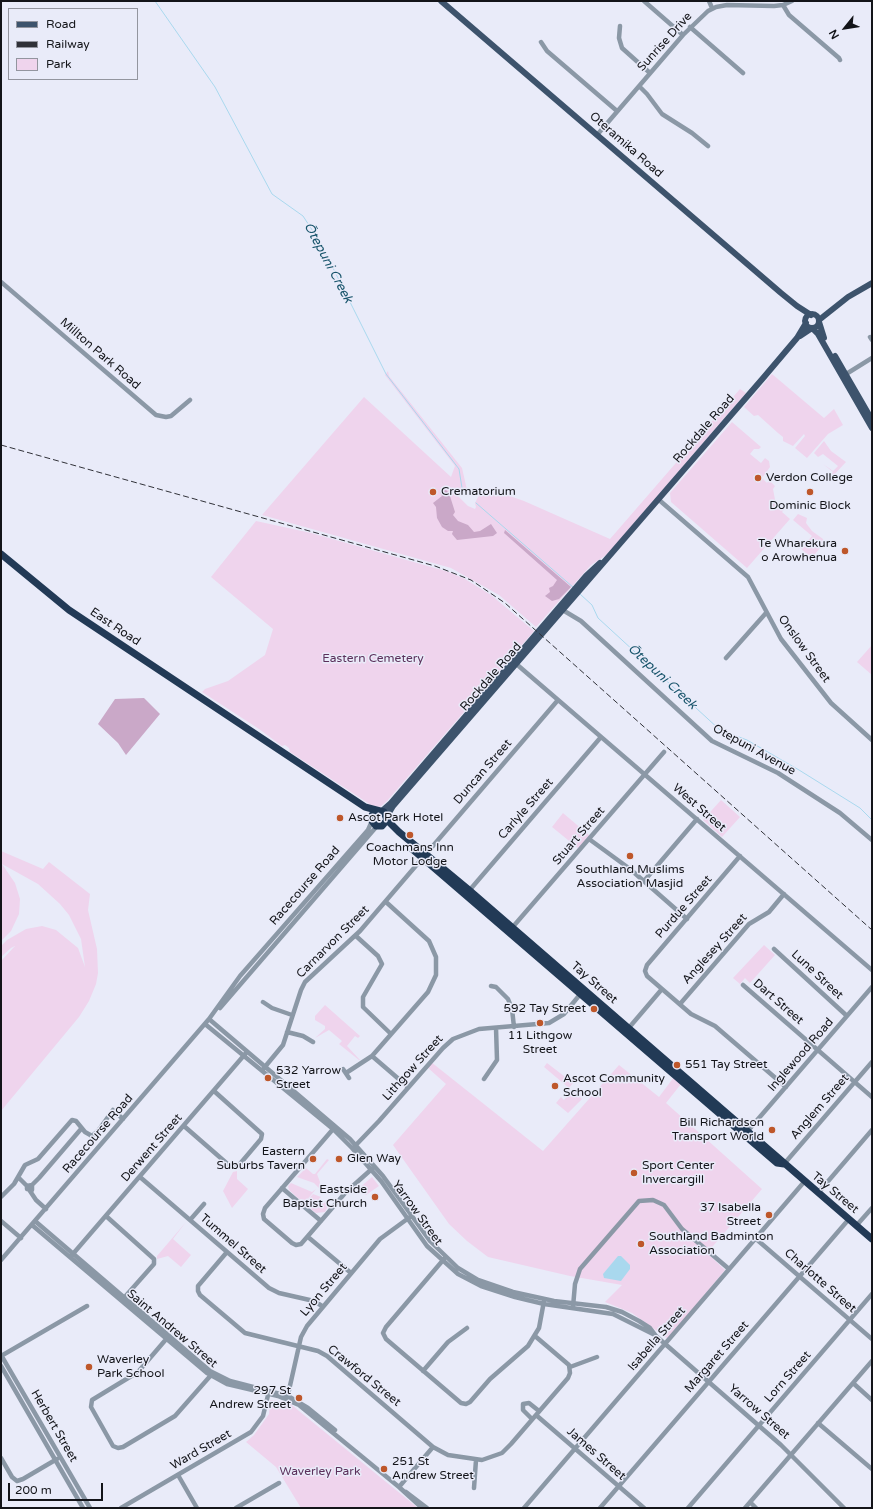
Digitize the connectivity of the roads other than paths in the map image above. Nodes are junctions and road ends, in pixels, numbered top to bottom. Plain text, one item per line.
1 (441, 1) edge
2 (644, 1) edge
3 (709, 1) edge
4 (792, 1) edge
5 (783, 5) junction
6 (712, 8) junction
7 (620, 26) dead end
8 (690, 27) junction
9 (683, 34) junction
10 (541, 42) dead end
11 (840, 60) dead end
12 (650, 73) junction
13 (743, 73) dead end
14 (639, 86) junction
15 (617, 111) junction
16 (597, 135) junction
17 (708, 146) dead end
18 (1, 282) edge
19 (872, 283) edge
20 (848, 297) junction
21 (796, 306) junction
22 (812, 315) junction
23 (819, 321) junction
24 (806, 322) junction
25 (812, 328) junction
26 (797, 338) junction
27 (872, 358) edge
28 (844, 375) junction
29 (190, 400) dead end
30 (872, 420) edge
31 (872, 428) edge
32 (658, 499) junction
33 (1, 554) edge
34 (561, 609) junction
35 (766, 613) junction
36 (726, 658) dead end
37 (515, 662) junction
38 (558, 700) junction
39 (601, 737) junction
40 (872, 740) edge
41 (664, 752) dead end
42 (645, 774) junction
43 (379, 818) junction
44 (697, 819) junction
45 (589, 839) junction
46 (872, 840) edge
47 (425, 855) junction
48 (740, 856) junction
49 (644, 881) junction
50 (468, 893) junction
51 (784, 894) junction
52 (386, 902) junction
53 (687, 919) junction
54 (511, 930) junction
55 (356, 936) junction
56 (774, 949) dead end
57 (257, 956) junction
58 (262, 960) junction
59 (872, 970) edge
60 (743, 984) dead end
61 (491, 986) dead end
62 (872, 987) edge
63 (662, 989) junction
64 (582, 991) junction
65 (263, 1002) dead end
66 (680, 1004) junction
67 (292, 1015) junction
68 (847, 1016) junction
69 (207, 1021) junction
70 (514, 1027) junction
71 (496, 1028) junction
72 (627, 1030) junction
73 (287, 1032) junction
74 (391, 1034) junction
75 (313, 1042) dead end
76 (818, 1050) junction
77 (246, 1053) junction
78 (372, 1056) junction
79 (872, 1062) edge
80 (263, 1068) junction
81 (346, 1073) dead end
82 (484, 1079) dead end
83 (855, 1082) junction
84 (408, 1087) junction
85 (786, 1087) junction
86 (214, 1091) junction
87 (872, 1097) edge
88 (123, 1119) junction
89 (184, 1126) junction
90 (334, 1128) junction
91 (81, 1129) junction
92 (872, 1130) edge
93 (746, 1133) junction
94 (354, 1146) junction
95 (784, 1164) junction
96 (374, 1168) junction
97 (18, 1177) junction
98 (140, 1177) junction
99 (804, 1182) junction
100 (29, 1185) junction
101 (282, 1188) junction
102 (818, 1193) junction
103 (1, 1197) edge
104 (204, 1204) dead end
105 (872, 1208) edge
106 (46, 1209) junction
107 (106, 1216) junction
108 (410, 1218) junction
109 (849, 1219) junction
110 (190, 1220) junction
111 (1, 1221) edge
112 (321, 1221) junction
113 (34, 1223) junction
114 (856, 1226) junction
115 (308, 1237) junction
116 (21, 1238) junction
117 (755, 1238) junction
118 (872, 1239) edge
119 (227, 1252) junction
120 (72, 1255) junction
121 (1, 1260) edge
122 (444, 1260) junction
123 (729, 1269) junction
124 (351, 1273) junction
125 (800, 1276) junction
126 (872, 1294) edge
127 (123, 1299) junction
128 (544, 1302) junction
129 (87, 1306) dead end
130 (322, 1306) junction
131 (573, 1306) junction
132 (850, 1320) junction
133 (467, 1328) dead end
134 (535, 1336) junction
135 (168, 1338) junction
136 (872, 1339) edge
137 (666, 1344) junction
138 (299, 1346) junction
139 (1, 1355) edge
140 (597, 1357) dead end
141 (872, 1361) edge
142 (1, 1366) edge
143 (570, 1367) junction
144 (423, 1371) junction
145 (212, 1374) junction
146 (709, 1381) junction
147 (853, 1383) junction
148 (269, 1392) junction
149 (287, 1398) junction
150 (872, 1400) edge
151 (30, 1406) junction
152 (26, 1409) junction
153 (540, 1411) junction
154 (534, 1417) junction
155 (818, 1423) junction
156 (759, 1426) junction
157 (433, 1447) junction
158 (575, 1449) junction
159 (791, 1454) junction
160 (60, 1457) junction
161 (1, 1458) edge
162 (55, 1460) junction
163 (476, 1460) junction
164 (872, 1469) edge
165 (178, 1475) junction
166 (279, 1483) dead end
167 (619, 1486) junction
168 (399, 1487) junction
169 (474, 1488) dead end
170 (404, 1491) junction
171 (750, 1502) junction
172 (83, 1508) edge
173 (90, 1508) edge
174 (121, 1508) edge
175 (197, 1508) edge
176 (236, 1508) edge
177 (422, 1508) edge
178 (427, 1508) edge
179 (524, 1508) edge
180 (600, 1508) edge
181 (644, 1508) edge
182 (688, 1508) edge
183 (745, 1508) edge
184 (756, 1508) edge
185 (844, 1508) edge

1 - 16 main road, Oteramika Road
2 - 9 street
3 - 6 street
4 - 5 street, Sunrise Drive
5 - 6 street, Sunrise Drive
5 - 11 street
6 - 8 street, Sunrise Drive
7 - 12 street
8 - 9 street, Sunrise Drive
8 - 13 street
9 - 12 street, Sunrise Drive
10 - 15 street
12 - 14 street, Sunrise Drive
14 - 15 street, Sunrise Drive
14 - 17 street
15 - 16 street, Sunrise Drive
16 - 21 main road, Oteramika Road
18 - 29 street, Millton Park Road
19 - 20 main road
20 - 22 main road
20 - 23 main road
21 - 22 main road, Oteramika Road
21 - 24 main road, Oteramika Road
22 - 23 main road, Oteramika Road
22 - 24 main road, Rockdale Road
23 - 25 main road, Rockdale Road
23 - 28 main road
24 - 25 main road, Oteramika Road
24 - 26 main road, Rockdale Road
25 - 26 main road, Rockdale Road
25 - 28 main road, Oteramika Road
26 - 32 main road, Rockdale Road
27 - 28 street
28 - 30 main road
28 - 31 main road
32 - 34 main road, Rockdale Road
32 - 35 street, Onslow Street
33 - 43 highway, East Road
34 - 37 main road, Rockdale Road
34 - 46 street, Otepuni Avenue
35 - 36 street
35 - 40 street, Onslow Street
37 - 38 street, West Street
37 - 43 main road, Rockdale Road
38 - 39 street, West Street
38 - 47 street, Duncan Street
39 - 42 street, West Street
39 - 50 street, Carlyle Street
41 - 42 street, Stuart Street
42 - 44 street, West Street
42 - 45 street, Stuart Street
43 - 47 highway, Tay Street
43 - 57 street, Racecourse Road
43 - 58 street, Racecourse Road
44 - 48 street, West Street
44 - 49 street
45 - 49 street
45 - 54 street, Stuart Street
47 - 50 highway, Tay Street
47 - 52 street, Carnarvon Street
48 - 51 street, West Street
48 - 53 street, Purdue Street
49 - 53 street
50 - 54 highway, Tay Street
51 - 59 street, West Street
51 - 66 street, Anglesey Street
52 - 55 street, Carnarvon Street
52 - 74 street
53 - 63 street, Purdue Street
54 - 64 highway, Tay Street
55 - 67 street, Carnarvon Street
55 - 74 street
56 - 68 street, Lune Street
57 - 58 street
57 - 69 street, Racecourse Road
58 - 69 street, Racecourse Road
60 - 76 street, Dart Street
61 - 70 street
62 - 68 street, Inglewood Road
63 - 66 street
63 - 72 street
64 - 70 street, Lithgow Street
64 - 72 highway, Tay Street
65 - 67 street
66 - 85 street
67 - 73 street, Carnarvon Street
68 - 76 street, Inglewood Road
69 - 77 street, Yarrow Street
69 - 88 street, Racecourse Road
70 - 71 street, Lithgow Street
71 - 82 street
71 - 84 street, Lithgow Street
72 - 93 highway, Tay Street
73 - 75 street
73 - 80 street, Carnarvon Street
74 - 78 street
76 - 83 street, Dart Street
76 - 85 street, Inglewood Road
77 - 80 street, Yarrow Street
77 - 86 street, Derwent Street
78 - 81 street
78 - 84 street
79 - 83 street, Anglem Street
80 - 90 street, Yarrow Street
83 - 87 street, Dart Street
83 - 95 street, Anglem Street
84 - 94 street, Lithgow Street
85 - 93 street, Inglewood Road
86 - 89 street, Derwent Street
86 - 89 street
88 - 91 street
88 - 106 street, Racecourse Road
89 - 98 street, Derwent Street
90 - 94 street, Yarrow Street
90 - 101 street
91 - 97 street
91 - 100 street
92 - 102 street
93 - 95 highway, Tay Street
94 - 96 street, Yarrow Street
95 - 99 highway, Tay Street
96 - 108 street, Yarrow Street
96 - 112 street
97 - 100 street
97 - 103 street
98 - 107 street, Derwent Street
98 - 110 street, Tummel Street
99 - 102 highway, Tay Street
99 - 117 street, Isabella Street
100 - 106 street
101 - 112 street
101 - 115 street
102 - 109 highway, Tay Street
104 - 110 street
105 - 114 street
106 - 113 street, Racecourse Road
107 - 120 street, Derwent Street
107 - 127 street
108 - 122 street, Yarrow Street
108 - 124 street, Lyon Street
109 - 114 highway, Tay Street
109 - 125 street, Margaret Street
110 - 119 street, Tummel Street
111 - 116 street
112 - 115 street
113 - 116 street, Racecourse Road
113 - 120 street, Saint Andrew Street
114 - 118 highway, Tay Street
115 - 124 street
116 - 121 street, Racecourse Road
117 - 123 street, Isabella Street
117 - 125 street, Charlotte Street
119 - 130 street, Tummel Street
119 - 138 street, Crawford Street
120 - 127 street, Saint Andrew Street
122 - 128 street, Yarrow Street
122 - 144 street
123 - 131 street
123 - 137 street, Isabella Street
124 - 130 street, Lyon Street
125 - 132 street, Charlotte Street
125 - 146 street, Margaret Street
126 - 132 street, Lorn Street
127 - 135 street, Saint Andrew Street
128 - 131 street, Yarrow Street
128 - 134 street
129 - 139 street
130 - 138 street, Lyon Street
131 - 137 street, Yarrow Street
132 - 136 street, Charlotte Street
132 - 156 street, Lorn Street
133 - 144 street
134 - 143 street
134 - 144 street
135 - 145 street, Saint Andrew Street
135 - 145 street
137 - 146 street, Yarrow Street
137 - 158 street, Isabella Street
138 - 149 street, Lyon Street
138 - 157 street, Crawford Street
139 - 151 street, Herbert Street
140 - 143 street
141 - 147 street
142 - 152 street, Herbert Street
143 - 153 street, Crawford Street
145 - 148 street, Saint Andrew Street
146 - 156 street, Yarrow Street
146 - 167 street, Margaret Street
147 - 150 street
147 - 155 street
148 - 149 street, Saint Andrew Street
148 - 165 street, Ward Street
149 - 168 street, Saint Andrew Street
151 - 152 street
151 - 160 street, Herbert Street
152 - 162 street, Herbert Street
153 - 154 street, Crawford Street
153 - 154 street
154 - 158 street, James Street
154 - 163 street, Crawford Street
155 - 159 street
155 - 164 street
156 - 159 street, Yarrow Street
156 - 182 street, Lorn Street
157 - 163 street, Crawford Street
157 - 168 street
158 - 167 street, James Street
158 - 179 street, Isabella Street
159 - 171 street
159 - 185 street, Yarrow Street
160 - 162 street
160 - 173 street, Herbert Street
161 - 162 street
162 - 172 street, Herbert Street
163 - 169 street
165 - 174 street, Ward Street
165 - 175 street
166 - 176 street
167 - 180 street, Margaret Street
167 - 181 street, James Street
168 - 170 street, Saint Andrew Street
170 - 177 street, Saint Andrew Street
170 - 178 street, Saint Andrew Street
171 - 183 street
171 - 184 street

